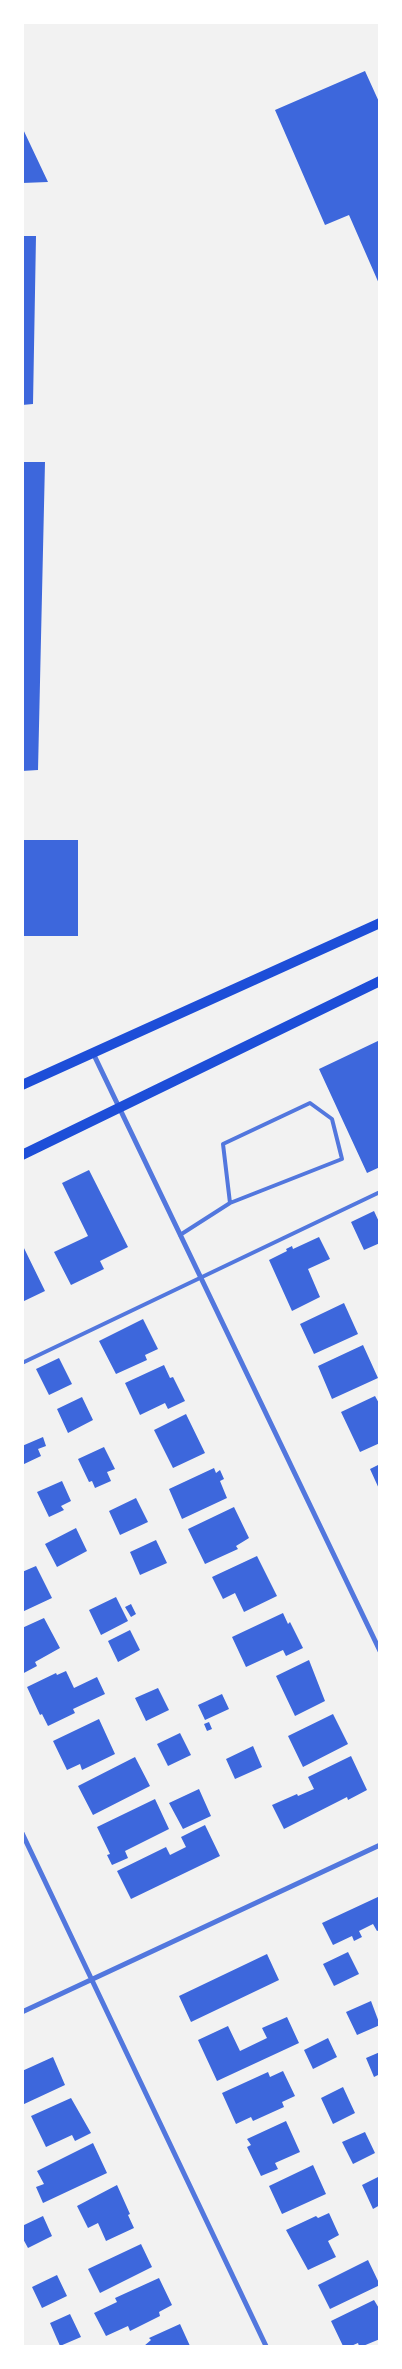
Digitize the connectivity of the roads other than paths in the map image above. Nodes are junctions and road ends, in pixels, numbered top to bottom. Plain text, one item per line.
1 (380, 923) edge
2 (380, 981) edge
3 (93, 1052) junction
4 (22, 1086) edge
5 (119, 1107) junction
6 (22, 1155) edge
7 (380, 1192) edge
8 (230, 1203) junction
9 (180, 1235) junction
10 (200, 1278) junction
11 (22, 1363) edge
12 (380, 1651) edge
13 (22, 1833) edge
14 (380, 1845) edge
15 (92, 1980) junction
16 (22, 2012) edge
17 (266, 2346) edge

1 - 3 main road
2 - 5 main road
3 - 4 main road
3 - 5 street
5 - 6 main road
5 - 9 street
7 - 10 lane
8 - 8 lane
8 - 9 lane
9 - 10 street
10 - 11 lane
10 - 12 street
13 - 15 street
14 - 15 street
15 - 16 street
15 - 17 street

